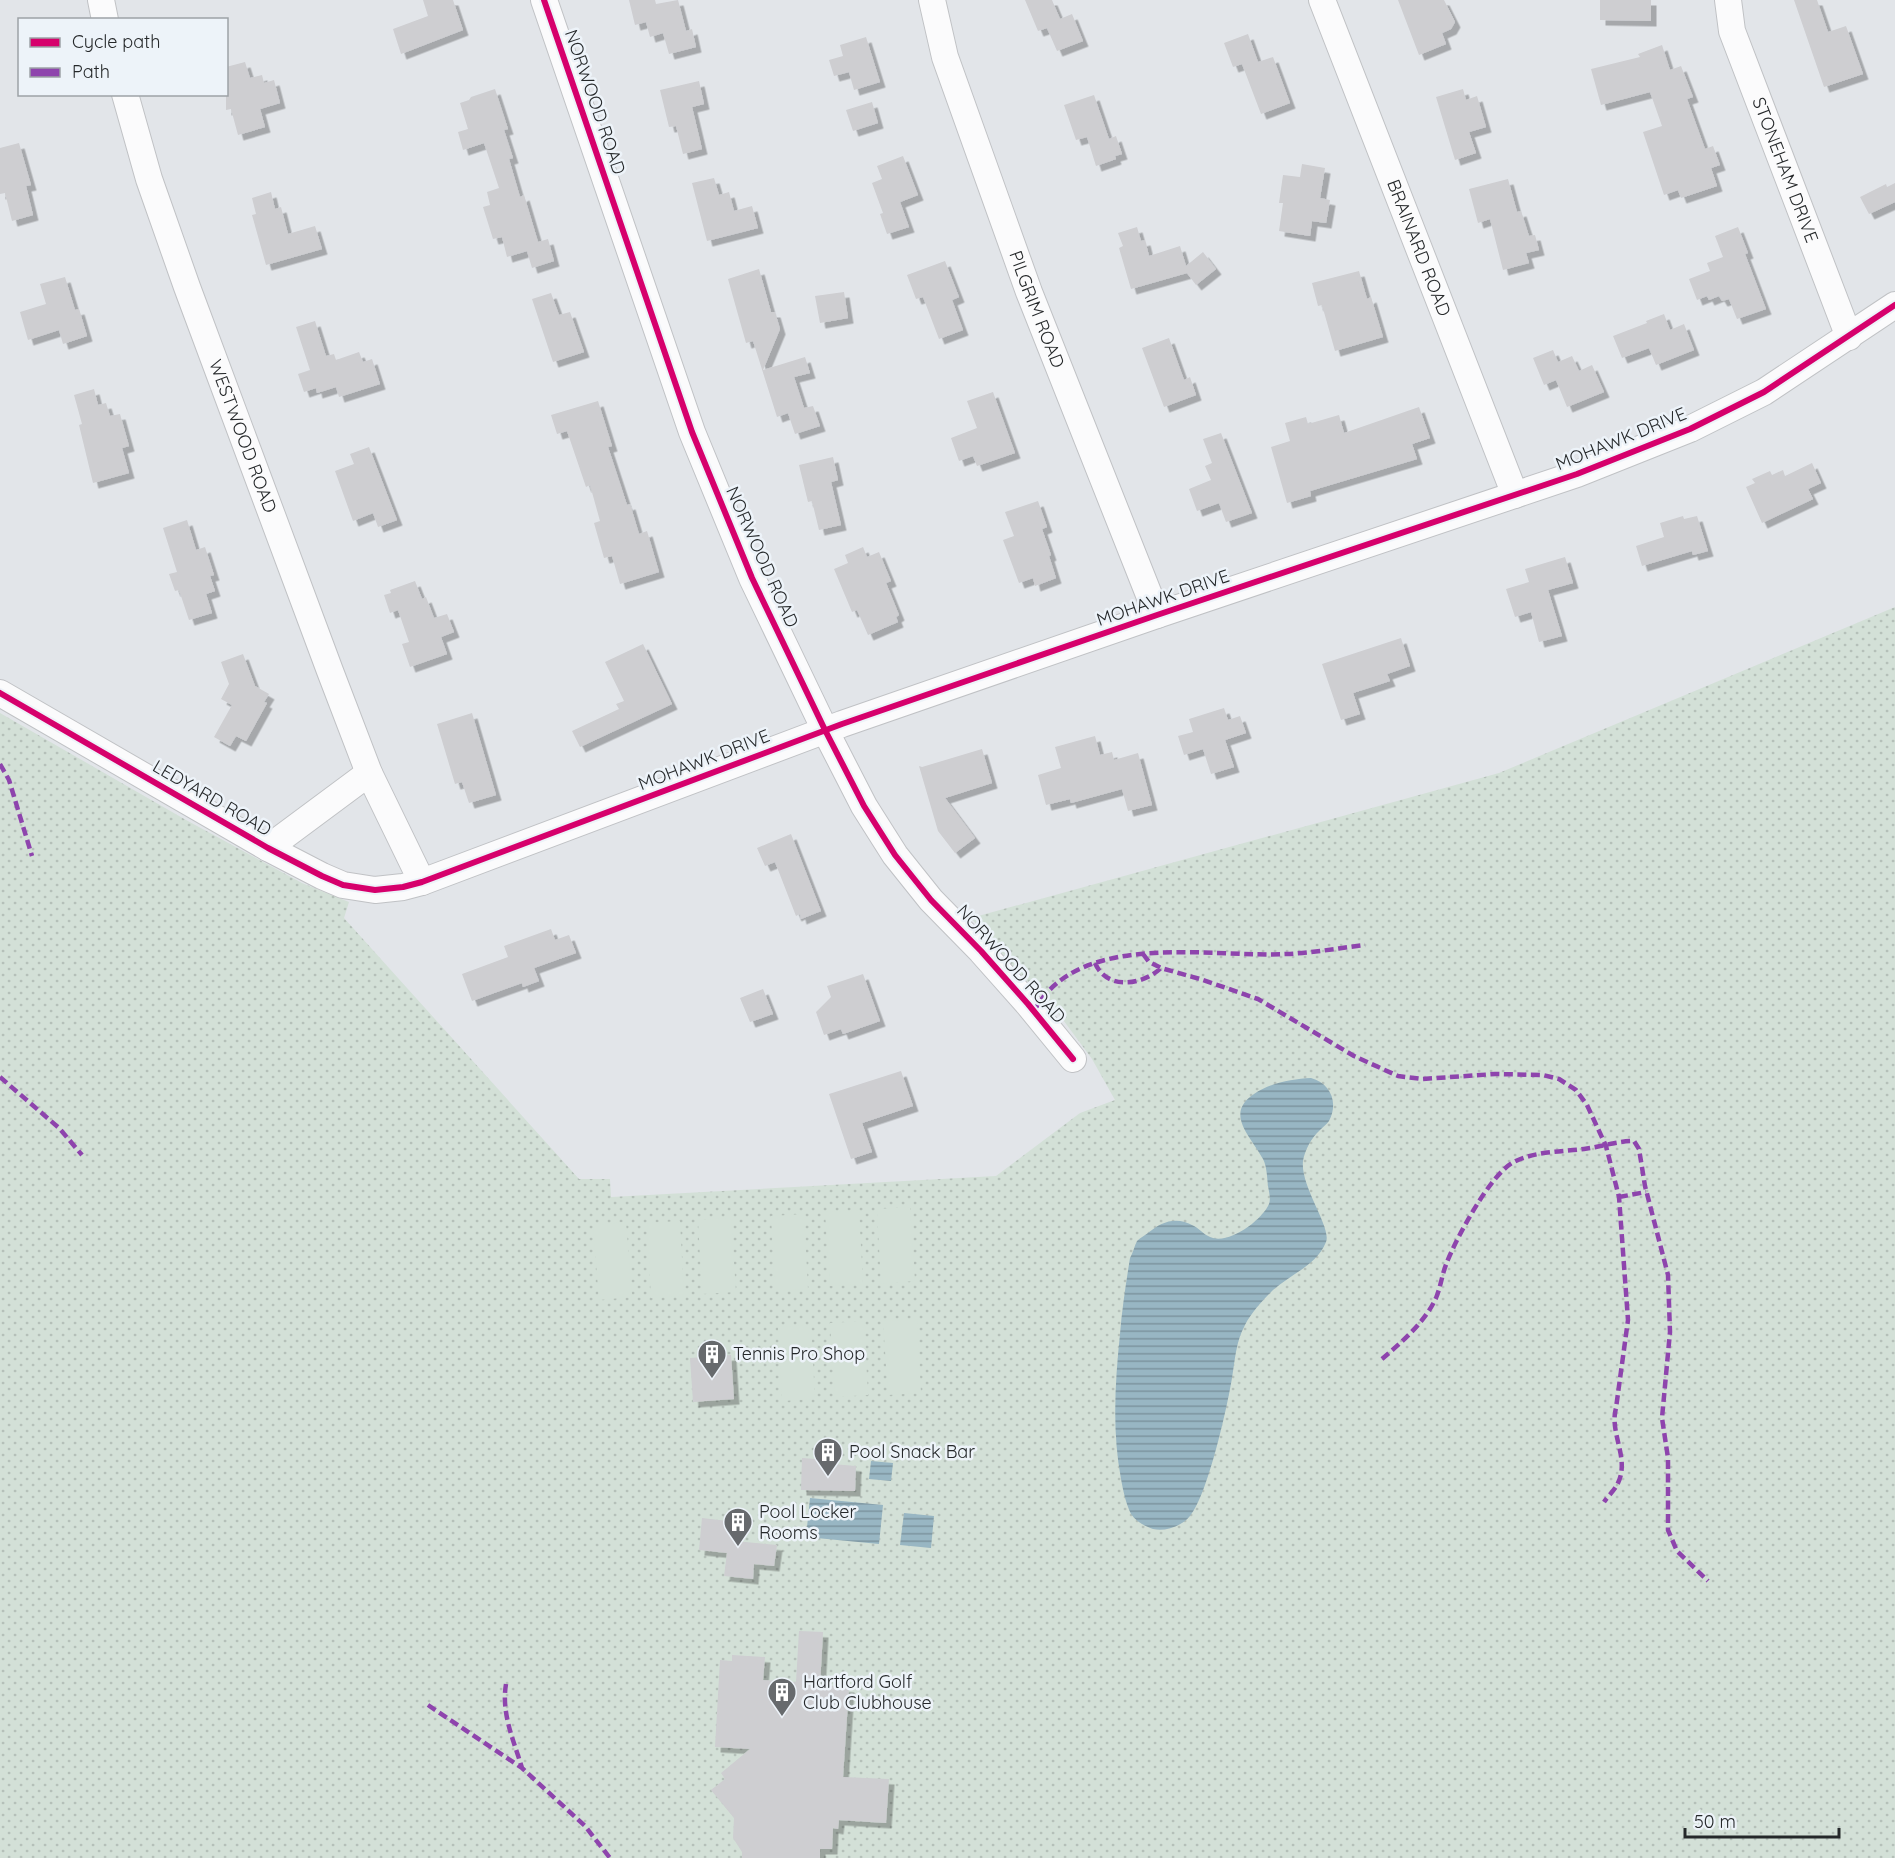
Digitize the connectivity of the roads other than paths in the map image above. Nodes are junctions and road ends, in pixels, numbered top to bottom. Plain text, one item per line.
1 (100, 0) edge
2 (544, 0) edge
3 (932, 0) edge
4 (1322, 0) edge
5 (1728, 0) edge
6 (104, 18) edge
7 (126, 96) edge
8 (1895, 305) edge
9 (1849, 337) junction
10 (1515, 495) junction
11 (1157, 615) junction
12 (0, 693) edge
13 (825, 730) junction
14 (369, 773) junction
15 (268, 848) junction
16 (422, 882) junction
17 (1073, 1059) dead end

1 - 6 street
2 - 13 street, NORWOOD ROAD
3 - 11 street, PILGRIM ROAD
4 - 10 street, BRAINARD ROAD
5 - 9 street, STONEHAM DRIVE
7 - 14 street, WESTWOOD ROAD
8 - 9 street, MOHAWK DRIVE
9 - 10 street, MOHAWK DRIVE
10 - 11 street, MOHAWK DRIVE
11 - 13 street, MOHAWK DRIVE
12 - 15 street, LEDYARD ROAD
13 - 16 street, MOHAWK DRIVE
13 - 17 street, NORWOOD ROAD
14 - 15 street
14 - 16 street, WESTWOOD ROAD
15 - 16 street, LEDYARD ROAD

